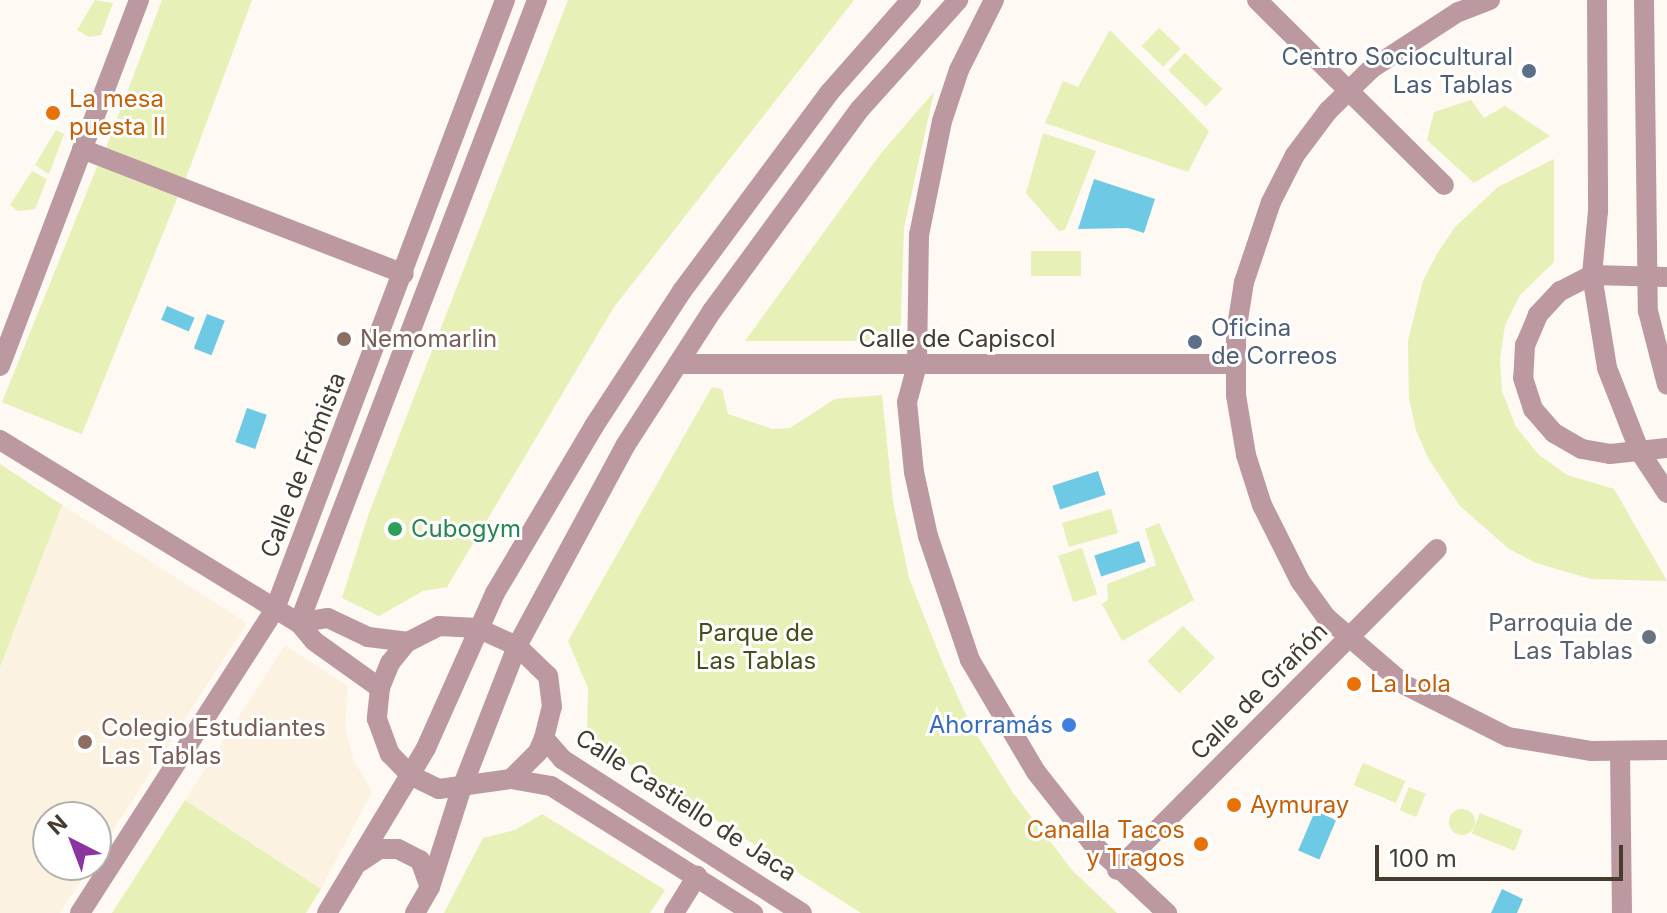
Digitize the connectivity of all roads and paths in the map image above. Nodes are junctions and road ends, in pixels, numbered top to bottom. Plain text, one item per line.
1 (139, 0) edge
2 (505, 0) edge
3 (911, 0) edge
4 (958, 0) edge
5 (994, 0) edge
6 (1257, 0) edge
7 (1490, 0) edge
8 (1597, 0) edge
9 (1644, 0) edge
10 (531, 2) edge
11 (1348, 90) junction
12 (82, 149) junction
13 (1444, 185) dead end
14 (404, 274) junction
15 (1592, 275) junction
16 (1657, 277) edge
17 (678, 364) junction
18 (1236, 364) junction
19 (917, 365) junction
20 (0, 366) edge
21 (1667, 385) edge
22 (0, 440) edge
23 (1667, 448) edge
24 (1640, 452) junction
25 (1667, 493) edge
26 (1437, 549) dead end
27 (275, 609) junction
28 (299, 623) junction
29 (477, 628) junction
30 (1348, 637) junction
31 (407, 642) junction
32 (517, 646) junction
33 (380, 688) junction
34 (544, 738) junction
35 (1667, 750) edge
36 (1620, 751) junction
37 (410, 775) junction
38 (511, 779) junction
39 (461, 790) junction
40 (357, 865) junction
41 (1117, 870) junction
42 (697, 876) junction
43 (430, 887) junction
44 (80, 913) edge
45 (327, 913) edge
46 (415, 913) edge
47 (674, 913) edge
48 (753, 913) edge
49 (802, 913) edge
50 (1167, 913) edge
51 (1622, 913) edge

1 - 12 street
2 - 14 street, Calle de Frómista
3 - 29 street
4 - 17 street
5 - 19 street
6 - 11 street
7 - 11 street
8 - 15 street
9 - 16 street
10 - 28 street
11 - 13 street
11 - 18 street
12 - 14 street
12 - 20 street
14 - 27 street, Calle de Frómista
15 - 16 street
15 - 24 street
15 - 24 street
16 - 21 street
17 - 19 street, Calle de Capiscol
17 - 32 street
18 - 19 street, Calle de Capiscol
18 - 30 street
19 - 41 street
22 - 27 street
23 - 24 street
24 - 25 street
26 - 30 street, Calle de Grañón
27 - 28 street
27 - 44 street, Calle de Frómista
28 - 31 street
28 - 33 street
29 - 31 street, Calle Castiello de Jaca
29 - 32 street, Calle Castiello de Jaca
29 - 37 street
30 - 36 street
30 - 41 street, Calle de Grañón
31 - 33 street
32 - 34 street, Calle Castiello de Jaca
32 - 39 street
33 - 37 street
34 - 38 street, Calle Castiello de Jaca
34 - 49 street, Calle Castiello de Jaca
35 - 36 street
36 - 51 street
37 - 39 street
37 - 40 street
38 - 39 street
38 - 42 street
39 - 43 street
40 - 43 street
40 - 45 street
41 - 50 street
42 - 47 street
42 - 48 street
43 - 46 street

